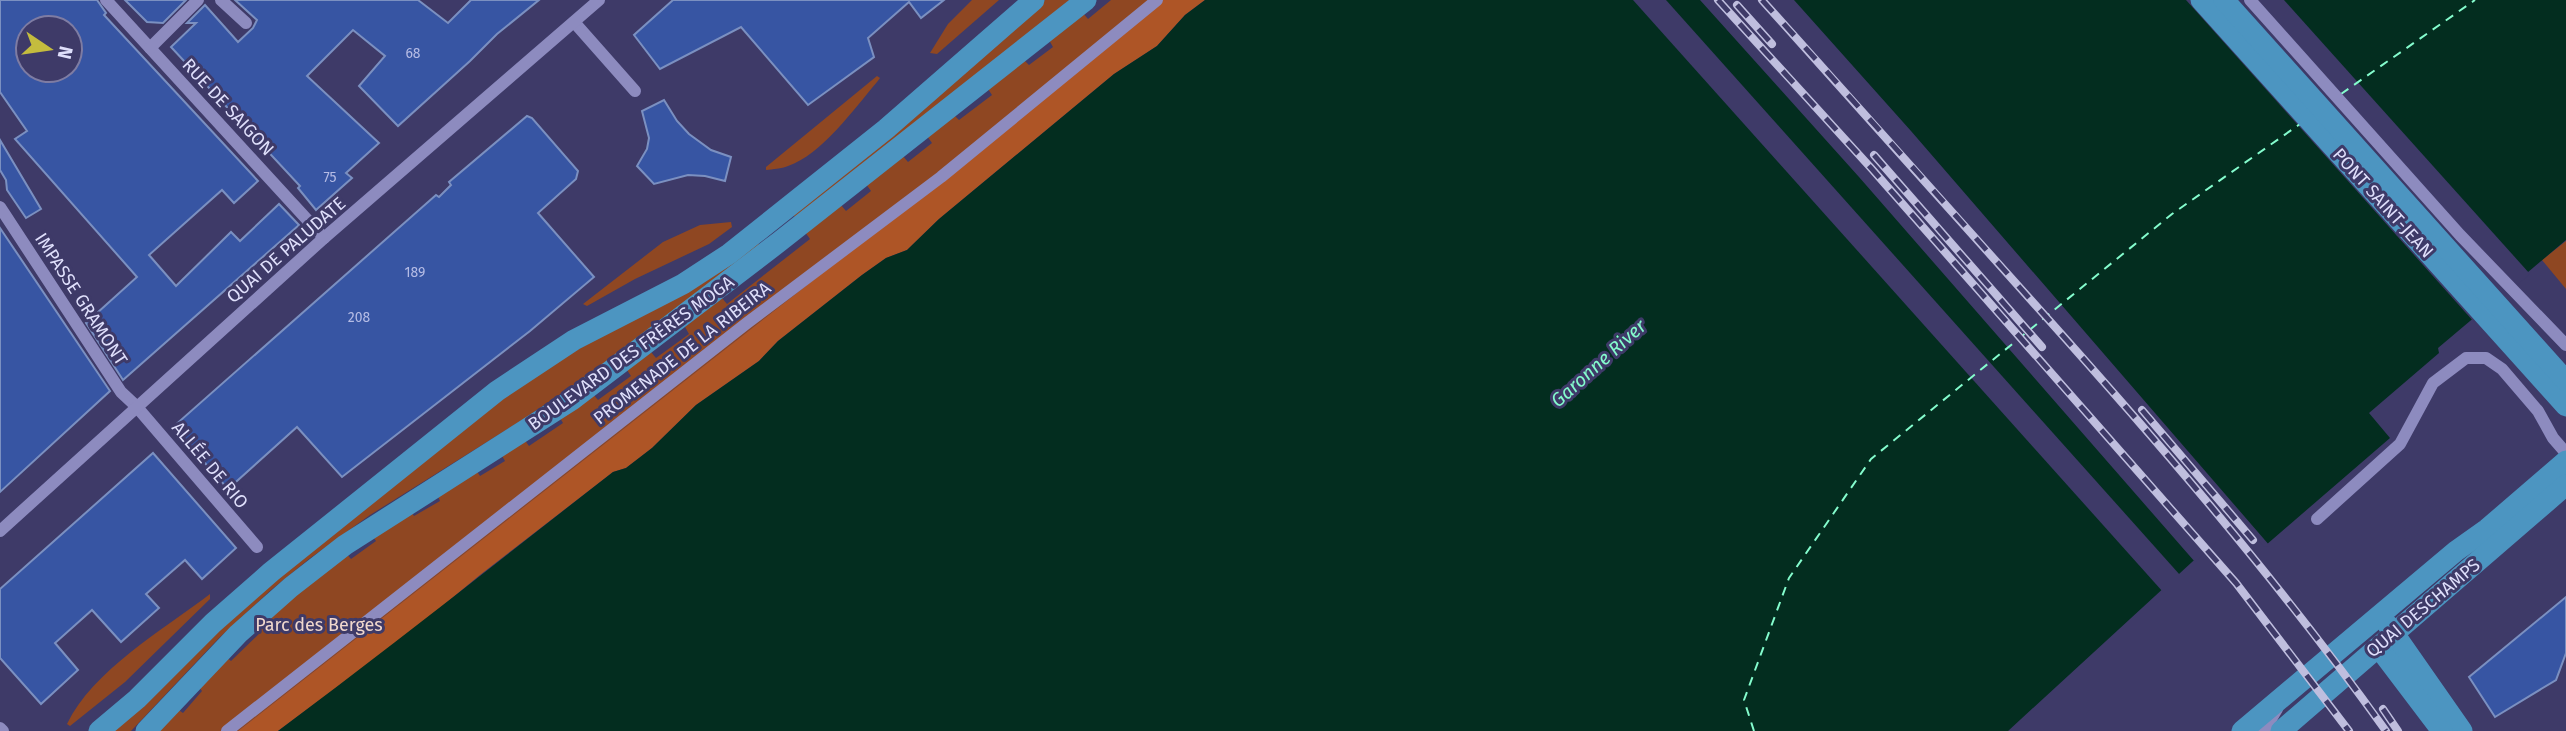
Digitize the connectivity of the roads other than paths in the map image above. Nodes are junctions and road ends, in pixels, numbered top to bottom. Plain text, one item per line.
1 (106, 0) edge
2 (198, 0) edge
3 (222, 0) edge
4 (599, 0) edge
5 (1034, 0) edge
6 (1086, 0) edge
7 (1157, 0) edge
8 (2201, 0) edge
9 (2224, 0) edge
10 (2250, 0) edge
11 (574, 22) junction
12 (246, 23) dead end
13 (150, 48) junction
14 (635, 91) dead end
15 (0, 207) edge
16 (324, 238) junction
17 (2566, 345) edge
18 (2566, 381) edge
19 (136, 406) junction
20 (2566, 406) edge
21 (2566, 453) edge
22 (2566, 461) edge
23 (2566, 485) edge
24 (2317, 519) dead end
25 (2, 524) edge
26 (257, 547) dead end
27 (2383, 634) junction
28 (2291, 688) junction
29 (99, 731) edge
30 (146, 731) edge
31 (227, 731) edge
32 (2242, 731) edge
33 (2263, 731) edge
34 (2281, 731) edge
35 (2442, 731) edge
36 (2462, 731) edge

1 - 13 street, RUE DE SAIGON
2 - 13 street
3 - 12 street
4 - 11 street, QUAI DE PALUDATE
5 - 29 main road, BOULEVARD DES FRÈRES MOGA
6 - 30 main road, BOULEVARD DES FRÈRES MOGA
7 - 31 street, PROMENADE DE LA RIBEIRA
8 - 20 main road, PONT SAINT-JEAN
9 - 18 main road, PONT SAINT-JEAN
10 - 17 street
11 - 14 street
11 - 16 street, QUAI DE PALUDATE
13 - 16 street, RUE DE SAIGON
15 - 19 street, IMPASSE GRAMONT
16 - 19 street, QUAI DE PALUDATE
19 - 25 street, QUAI DE PALUDATE
19 - 26 street, ALLÉE DE RIO
21 - 24 street
22 - 27 main road, QUAI DESCHAMPS
23 - 27 main road, QUAI DESCHAMPS
27 - 28 main road, QUAI DESCHAMPS
27 - 34 main road, QUAI DESCHAMPS
27 - 35 main road
27 - 36 main road
28 - 32 main road, QUAI DESCHAMPS
28 - 33 street

